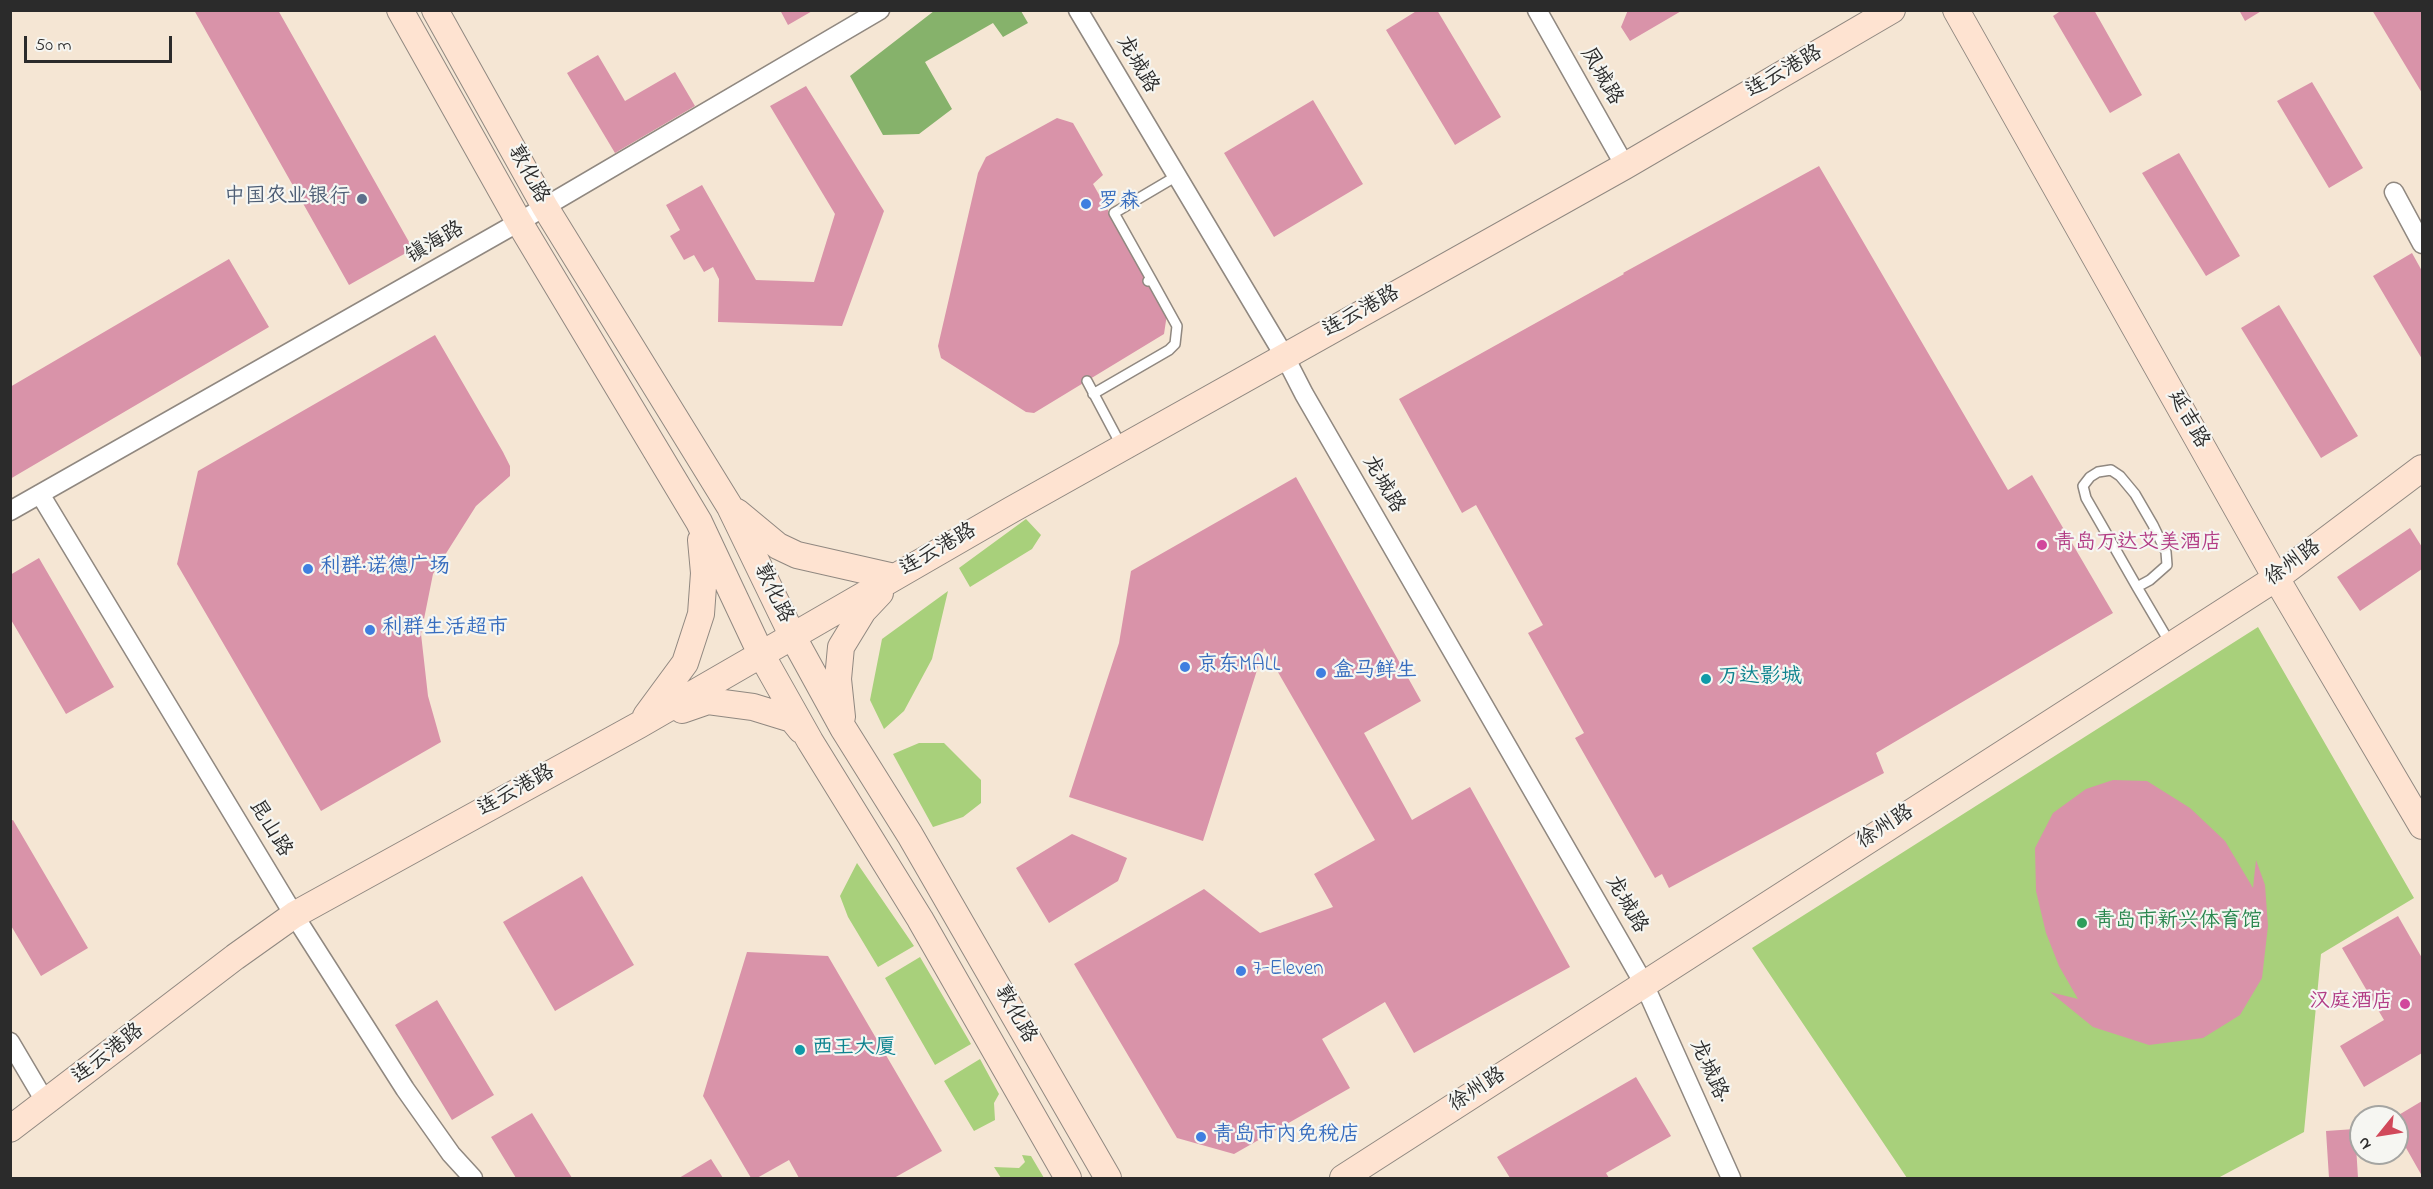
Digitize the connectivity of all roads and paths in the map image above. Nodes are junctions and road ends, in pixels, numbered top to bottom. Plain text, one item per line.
1 (400, 10) edge
2 (435, 10) edge
3 (880, 10) edge
4 (1078, 10) edge
5 (1537, 10) edge
6 (1892, 10) edge
7 (1956, 10) edge
8 (1625, 166) junction
9 (1175, 177) junction
10 (2394, 192) dead end
11 (545, 207) junction
12 (519, 222) junction
13 (2422, 244) edge
14 (1285, 357) junction
15 (1088, 381) dead end
16 (1093, 394) junction
17 (1122, 447) junction
18 (2422, 468) edge
19 (40, 494) junction
20 (730, 507) junction
21 (10, 511) edge
22 (699, 522) junction
23 (894, 577) junction
24 (2276, 578) junction
25 (2138, 587) junction
26 (793, 637) junction
27 (2171, 645) junction
28 (761, 654) junction
29 (639, 725) junction
30 (843, 728) junction
31 (810, 741) junction
32 (2422, 826) edge
33 (294, 915) junction
34 (1644, 984) junction
35 (10, 1042) edge
36 (46, 1103) junction
37 (10, 1129) edge
38 (473, 1179) edge
39 (1068, 1179) edge
40 (1108, 1179) edge
41 (1343, 1179) edge
42 (1731, 1179) edge

1 - 12 main road, 敦化路
2 - 11 main road, 敦化路
3 - 11 street, 镇海路
4 - 9 street, 龙城路
5 - 8 street, 凤城路
6 - 8 main road, 连云港路
7 - 24 main road, 延吉路
8 - 14 main road, 连云港路
9 - 14 street, 龙城路
9 - 16 lane
10 - 13 street
11 - 12 street, 镇海路
11 - 20 main road, 敦化路
12 - 19 street, 镇海路
12 - 22 main road, 敦化路
14 - 17 main road, 连云港路
14 - 34 street, 龙城路
15 - 16 lane
16 - 17 lane
17 - 23 main road, 连云港路
18 - 24 main road, 徐州路
19 - 21 street, 镇海路
19 - 33 street, 昆山路
20 - 23 main road
20 - 26 main road, 敦化路
22 - 28 main road, 敦化路
22 - 29 main road
23 - 26 main road, 连云港路
23 - 30 main road
24 - 27 main road, 徐州路
24 - 32 main road, 延吉路
25 - 25 lane
25 - 27 lane
26 - 28 main road, 连云港路
26 - 30 main road, 敦化路
27 - 34 main road, 徐州路
28 - 29 main road, 连云港路
28 - 31 main road, 敦化路
29 - 31 main road
29 - 33 main road, 连云港路
30 - 40 main road, 敦化路
31 - 39 main road, 敦化路
33 - 36 main road, 连云港路
33 - 38 street, 昆山路
34 - 41 main road, 徐州路
34 - 42 street, 龙城路·
35 - 36 street
36 - 37 main road, 连云港路

